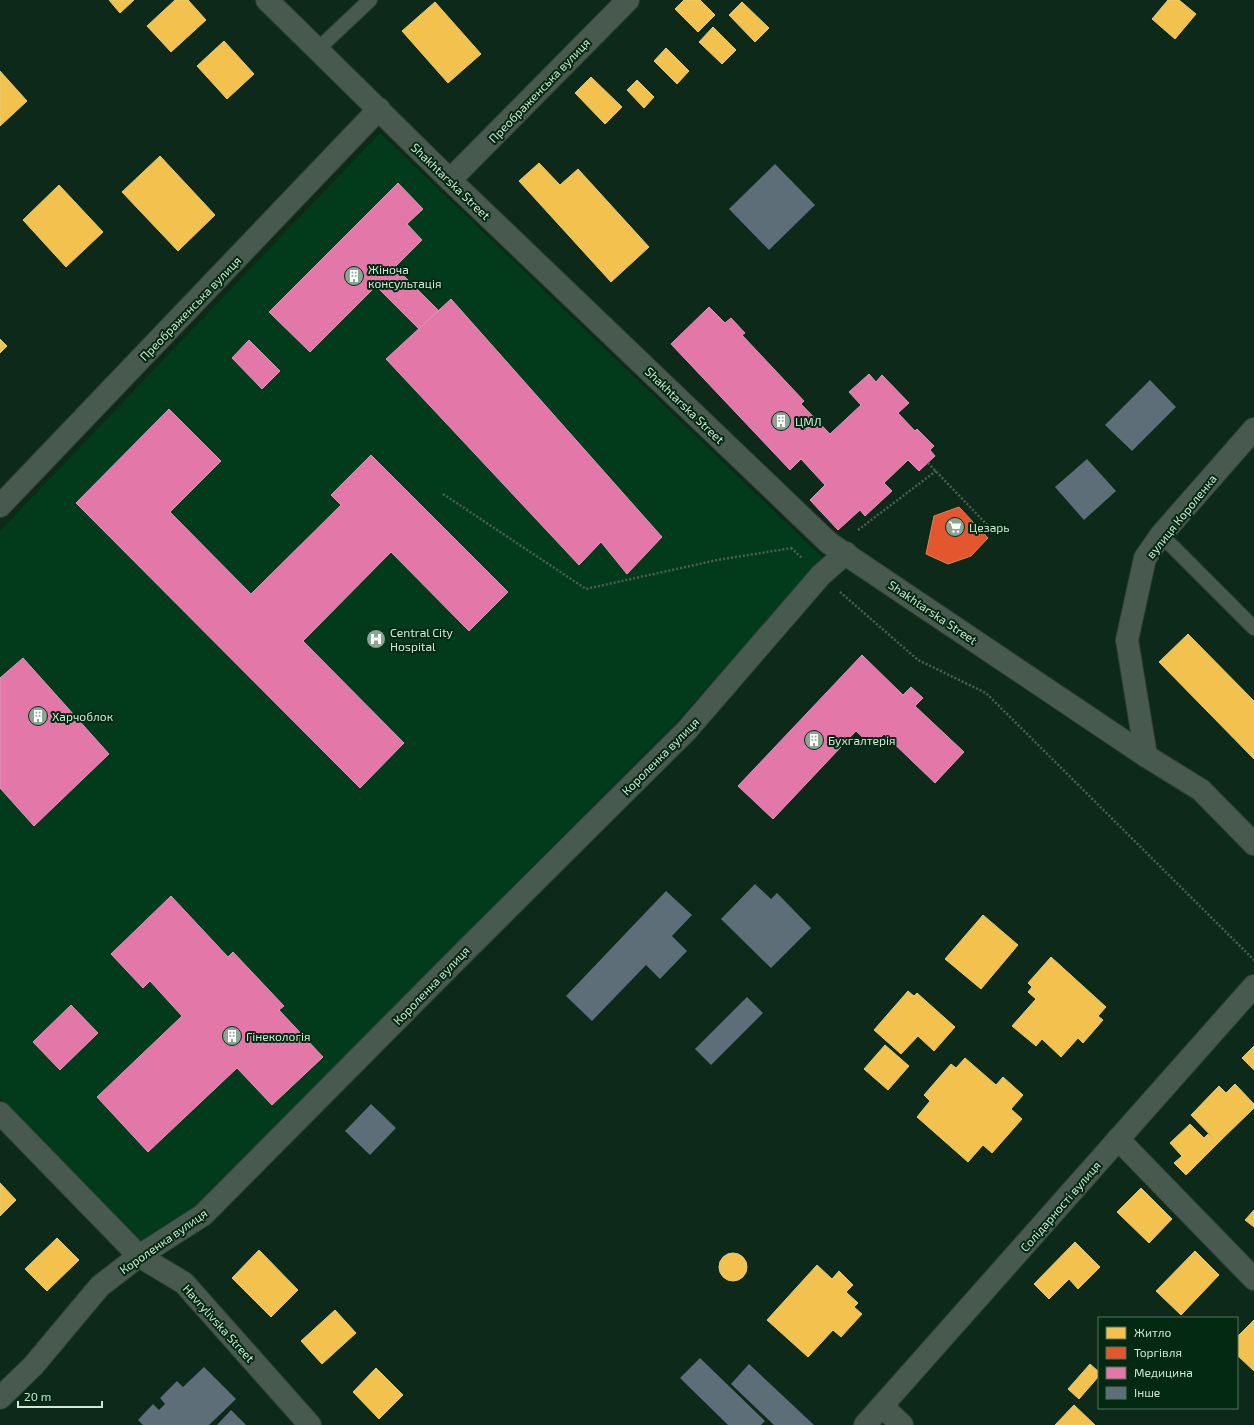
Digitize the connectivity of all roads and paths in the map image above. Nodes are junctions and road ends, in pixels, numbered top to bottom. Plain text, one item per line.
1 (267, 0) edge
2 (370, 0) edge
3 (628, 0) edge
4 (318, 49) junction
5 (379, 109) junction
6 (450, 180) junction
7 (1254, 429) edge
8 (928, 463) dead end
9 (936, 471) junction
10 (443, 494) dead end
11 (0, 506) edge
12 (993, 531) dead end
13 (1161, 535) junction
14 (791, 548) junction
15 (837, 548) junction
16 (822, 575) junction
17 (1254, 628) edge
18 (1146, 756) junction
19 (1254, 844) edge
20 (1254, 960) edge
21 (1254, 986) edge
22 (0, 1113) edge
23 (1118, 1140) junction
24 (139, 1256) junction
25 (1254, 1278) edge
26 (0, 1398) edge
27 (882, 1406) junction
28 (310, 1425) edge
29 (865, 1425) edge
30 (902, 1425) edge

1 - 4 street, Shakhtarska Street
2 - 4 lane
3 - 6 street, Преображенська вулиця
4 - 5 street, Shakhtarska Street
5 - 6 street, Shakhtarska Street
5 - 11 street, Преображенська вулиця
6 - 15 street, Shakhtarska Street
7 - 13 street, вулиця Короленка
8 - 9 path
9 - 12 path
9 - 15 path
10 - 14 path
13 - 17 lane
13 - 18 street, вулиця Короленка
14 - 15 path
14 - 16 path
15 - 16 street, Короленка вулиця
15 - 18 street, Shakhtarska Street
16 - 20 path
16 - 24 street, Короленка вулиця
18 - 19 street, Shakhtarska Street
21 - 23 street, Солідарності вулиця
22 - 24 street, Havrylivska Street
23 - 25 street
23 - 27 street, Солідарності вулиця
24 - 26 street, Короленка вулиця
24 - 28 street, Havrylivska Street
27 - 29 street, Солідарності вулиця
27 - 30 street

